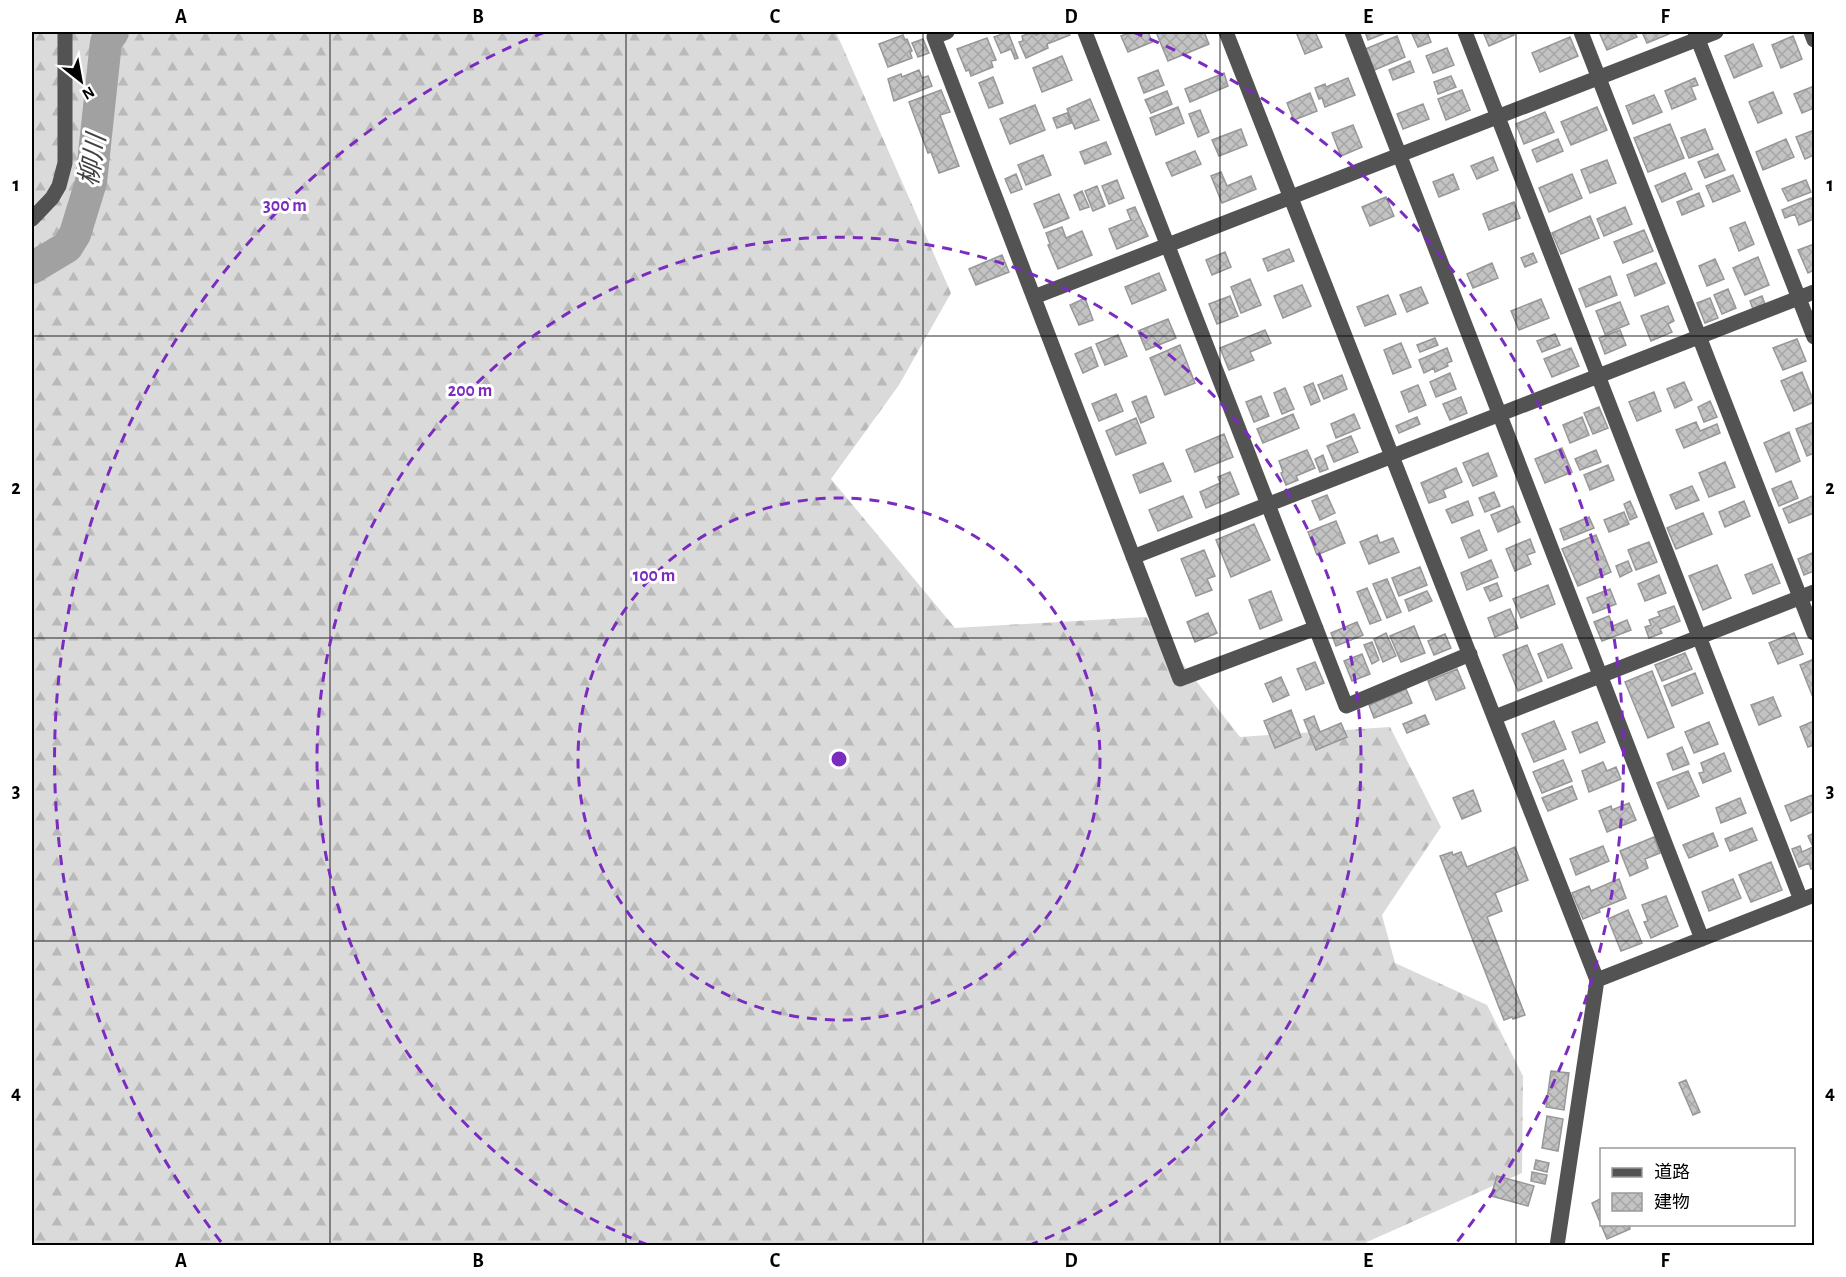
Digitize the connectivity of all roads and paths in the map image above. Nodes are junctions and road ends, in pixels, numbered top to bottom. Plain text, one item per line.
1 (65, 32) edge
2 (947, 32) edge
3 (1085, 32) edge
4 (1226, 32) edge
5 (1352, 32) edge
6 (1465, 32) edge
7 (1581, 32) edge
8 (1716, 32) edge
9 (1811, 32) edge
10 (1696, 35) edge
11 (1815, 40) edge
12 (1599, 77) junction
13 (1498, 116) junction
14 (1400, 155) junction
15 (1291, 197) junction
16 (32, 219) edge
17 (1167, 245) junction
18 (1815, 292) edge
19 (1034, 297) junction
20 (1799, 298) junction
21 (1700, 337) junction
22 (1815, 337) edge
23 (1598, 376) junction
24 (1499, 414) junction
25 (1392, 456) junction
26 (1268, 504) junction
27 (1133, 557) junction
28 (1808, 595) edge
29 (1316, 628) junction
30 (1815, 633) edge
31 (1700, 637) junction
32 (1470, 654) junction
33 (1600, 676) junction
34 (1495, 717) junction
35 (1808, 898) edge
36 (1702, 939) junction
37 (1597, 980) junction
38 (1557, 1245) edge

1 - 16 street
2 - 19 street
3 - 17 street
4 - 15 street
5 - 14 street
6 - 13 street
7 - 12 street
8 - 10 street
9 - 11 street
10 - 12 street
10 - 20 street
12 - 13 street
12 - 21 street
13 - 14 street
13 - 23 street
14 - 15 street
14 - 24 street
15 - 17 street
15 - 25 street
17 - 19 street
17 - 26 street
18 - 20 street
19 - 27 street
20 - 21 street
20 - 22 street
21 - 23 street
21 - 28 street
23 - 24 street
23 - 31 street
24 - 25 street
24 - 33 street
25 - 26 street
25 - 32 street
26 - 27 street
26 - 29 street
27 - 29 street
28 - 30 street
28 - 31 street
29 - 32 street
31 - 33 street
31 - 35 street
32 - 34 street
33 - 34 street
33 - 36 street
34 - 37 street
35 - 36 street
36 - 37 street
37 - 38 street

